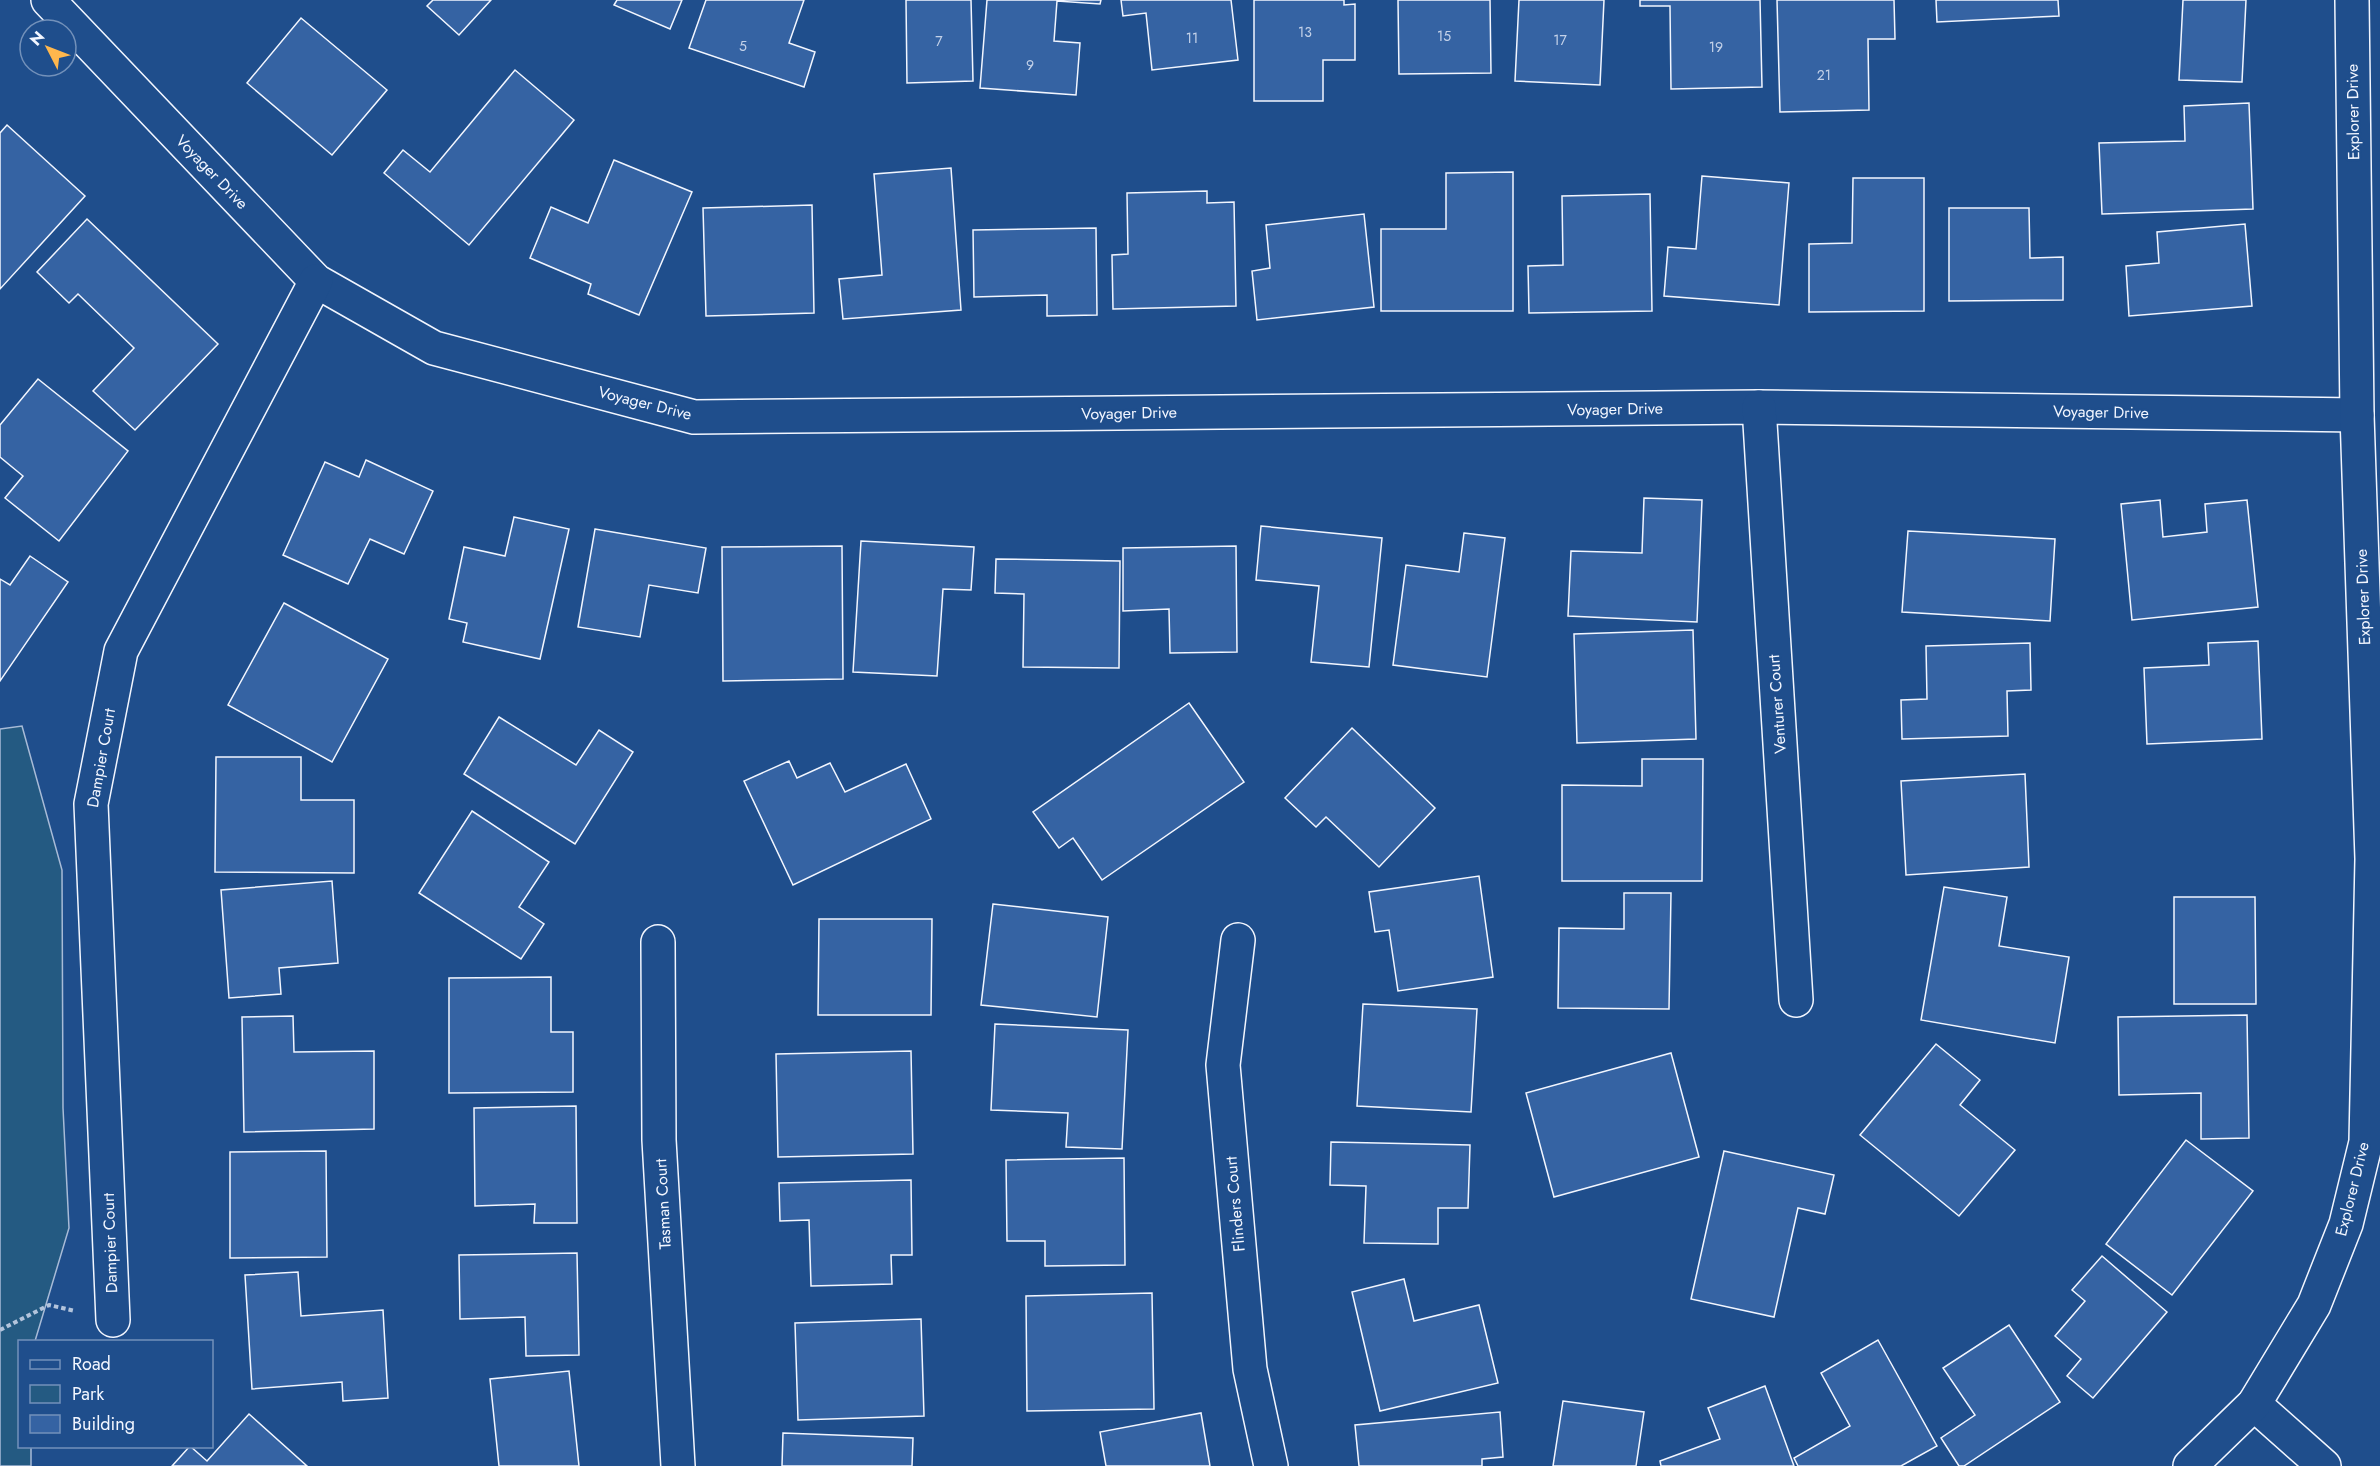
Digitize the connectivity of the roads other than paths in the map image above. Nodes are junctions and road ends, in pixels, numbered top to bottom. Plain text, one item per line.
1 (48, 0) edge
2 (2352, 0) edge
3 (316, 281) junction
4 (1759, 407) junction
5 (2357, 415) junction
6 (1238, 940) dead end
7 (658, 942) dead end
8 (1796, 1000) dead end
9 (113, 1320) road end
10 (2254, 1404) junction
11 (678, 1466) edge
12 (1271, 1466) edge
13 (2190, 1466) edge
14 (2324, 1466) edge

1 - 3 street, Voyager Drive
2 - 5 street, Explorer Drive
3 - 4 street, Voyager Drive
3 - 9 street, Dampier Court
4 - 5 street, Voyager Drive
4 - 8 street, Venturer Court
5 - 10 street, Explorer Drive
6 - 12 street, Flinders Court
7 - 11 street, Tasman Court
10 - 13 street, Explorer Drive
10 - 14 street

